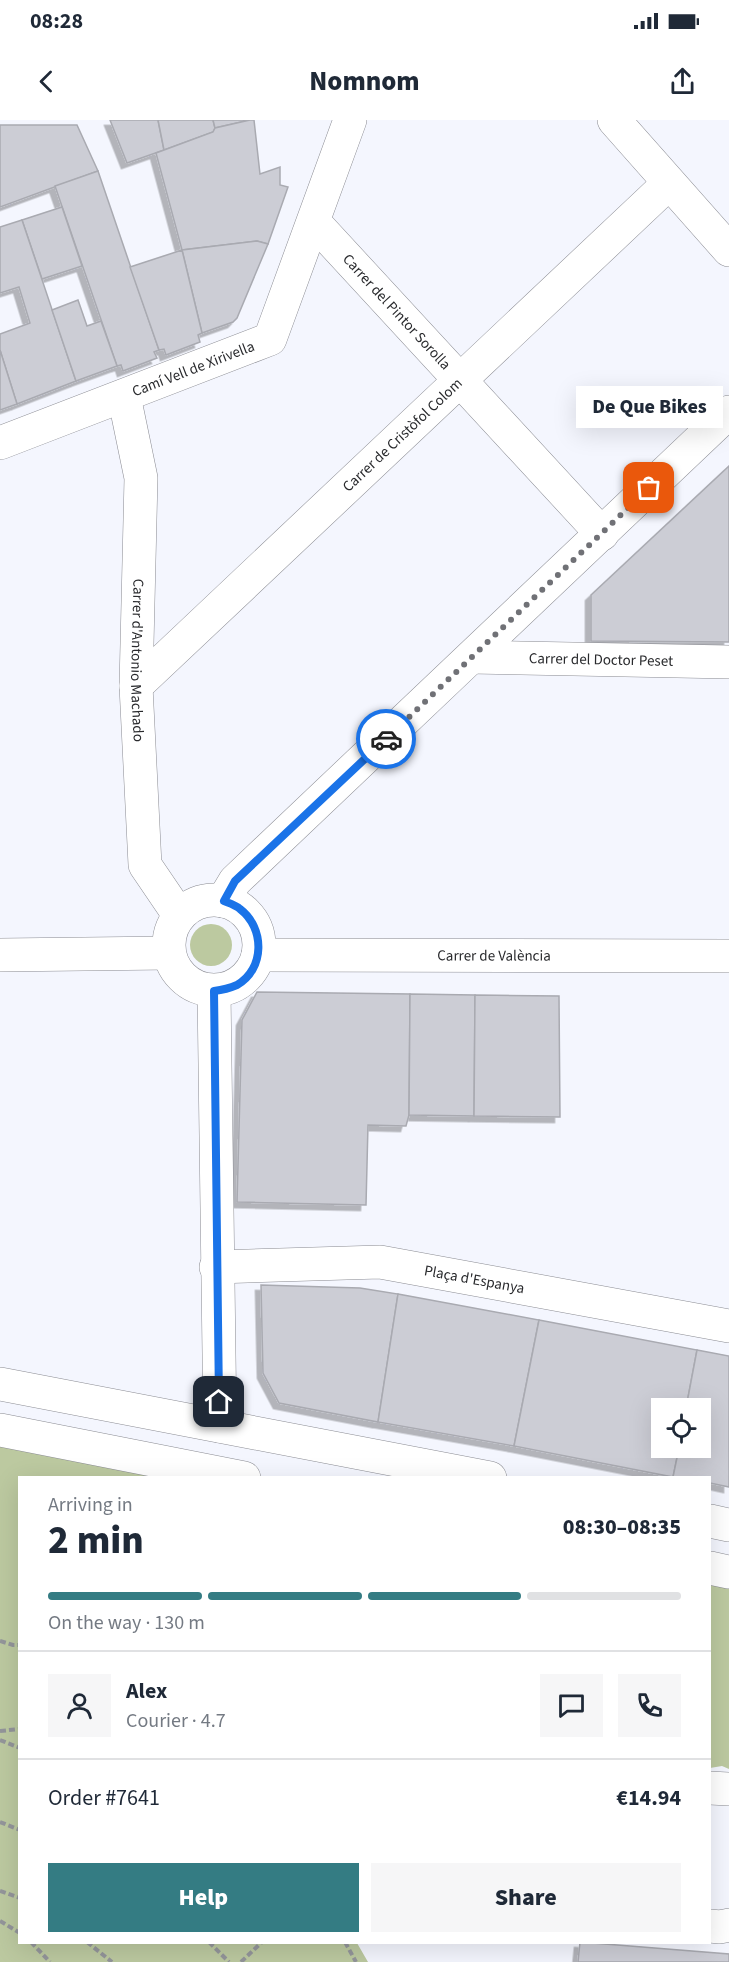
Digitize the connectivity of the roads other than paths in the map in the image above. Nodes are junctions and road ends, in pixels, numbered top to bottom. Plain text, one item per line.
1 (350, 120) edge
2 (614, 120) edge
3 (669, 183) junction
4 (314, 222) junction
5 (729, 250) edge
6 (461, 382) junction
7 (124, 396) junction
8 (729, 412) edge
9 (0, 443) edge
10 (602, 534) junction
11 (472, 657) junction
12 (729, 662) edge
13 (136, 686) junction
14 (224, 901) junction
15 (179, 915) junction
16 (168, 953) junction
17 (0, 955) edge
18 (258, 955) junction
19 (729, 956) edge
20 (214, 991) junction
21 (216, 1267) junction
22 (729, 1326) edge
23 (0, 1384) edge
24 (220, 1426) junction
25 (0, 1430) edge
26 (234, 1476) edge
27 (480, 1476) edge
28 (711, 1521) edge
29 (729, 1525) edge
30 (711, 1568) edge
31 (729, 1572) edge
32 (711, 1788) edge
33 (729, 1789) edge
34 (729, 1924) edge
35 (711, 1926) edge

1 - 4 street, Camí Vell de Xirivella
2 - 3 street
3 - 5 street
3 - 6 street, Carrer de Cristòfol Colom
4 - 6 street, Carrer del Pintor Sorolla
4 - 7 street, Camí Vell de Xirivella
6 - 10 street, Carrer del Pintor Sorolla
6 - 13 street, Carrer de Cristòfol Colom
7 - 9 street, Camí Vell de Xirivella
7 - 13 street, Carrer d'Antonio Machado
8 - 10 street
10 - 11 street
11 - 12 street, Carrer del Doctor Peset
11 - 14 street
13 - 15 street, Carrer d'Antonio Machado
14 - 15 street
14 - 18 street
15 - 16 street
16 - 17 street
16 - 20 street
18 - 19 street, Carrer de València
18 - 20 street
20 - 21 street
21 - 22 street, Plaça d'Espanya
21 - 24 street
23 - 24 street
24 - 27 street
25 - 26 street
28 - 29 street
30 - 31 street
32 - 33 street
34 - 35 street

